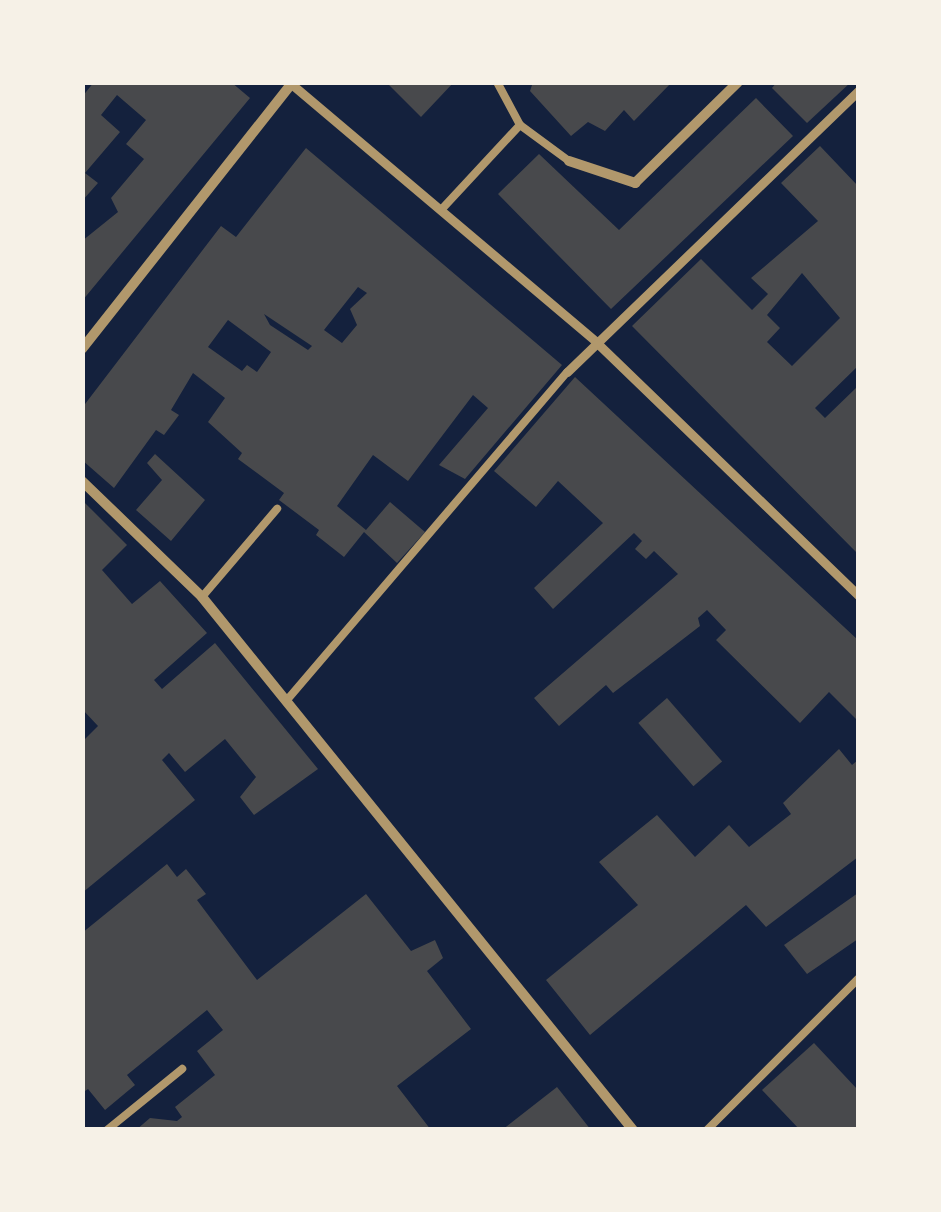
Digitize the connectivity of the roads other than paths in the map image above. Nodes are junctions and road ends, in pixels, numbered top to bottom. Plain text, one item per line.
1 (497, 82) edge
2 (738, 82) edge
3 (291, 83) edge
4 (858, 91) edge
5 (520, 126) junction
6 (570, 161) joint
7 (441, 210) junction
8 (595, 340) junction
9 (82, 348) edge
10 (566, 372) joint
11 (82, 481) edge
12 (277, 509) dead end
13 (858, 595) edge
14 (202, 597) junction
15 (286, 700) junction
16 (858, 979) edge
17 (182, 1069) dead end
18 (107, 1130) edge
19 (634, 1130) edge
20 (707, 1130) edge

1 - 5 lane
2 - 6 street
3 - 7 street
3 - 9 street
4 - 8 street
5 - 6 lane
5 - 7 lane
7 - 8 street
8 - 10 street
8 - 13 street
10 - 15 lane
11 - 14 street
12 - 14 lane
14 - 15 street
15 - 19 street
16 - 20 lane
17 - 18 lane

